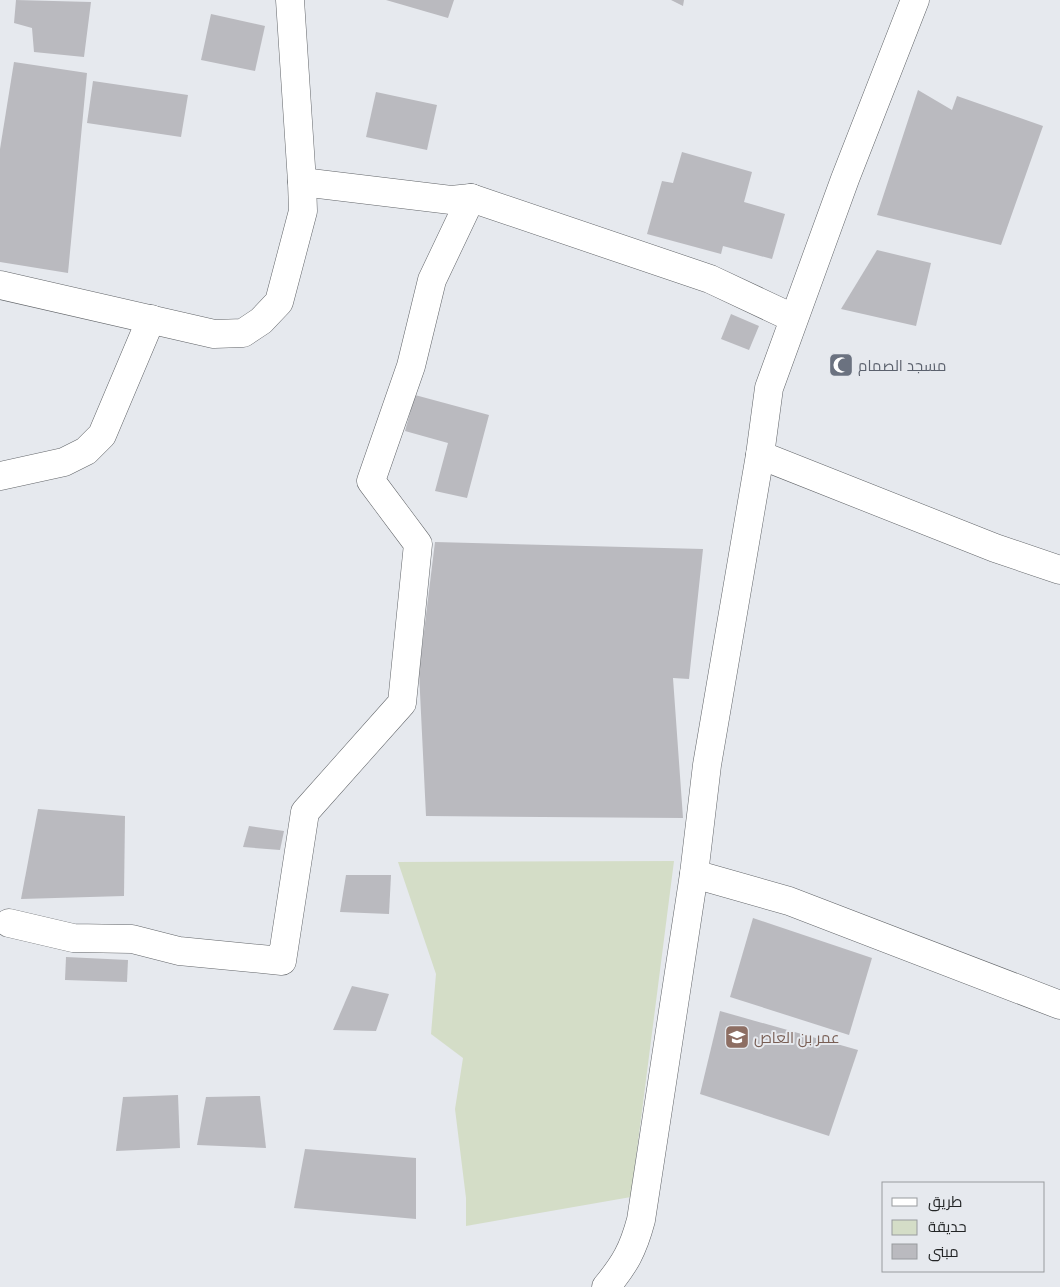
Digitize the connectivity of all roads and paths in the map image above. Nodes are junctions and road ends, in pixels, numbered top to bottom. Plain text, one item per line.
1 (290, 0) edge
2 (915, 0) edge
3 (302, 182) junction
4 (471, 198) junction
5 (0, 285) edge
6 (793, 318) junction
7 (151, 319) junction
8 (760, 456) junction
9 (0, 476) edge
10 (1060, 570) edge
11 (694, 874) junction
12 (8, 923) dead end
13 (1060, 1005) edge
14 (606, 1287) edge

1 - 3 street
2 - 6 street
3 - 4 street
3 - 7 street
4 - 6 street
4 - 12 street
5 - 7 street
6 - 8 street
7 - 9 street
8 - 10 street
8 - 11 street
11 - 13 street
11 - 14 street

